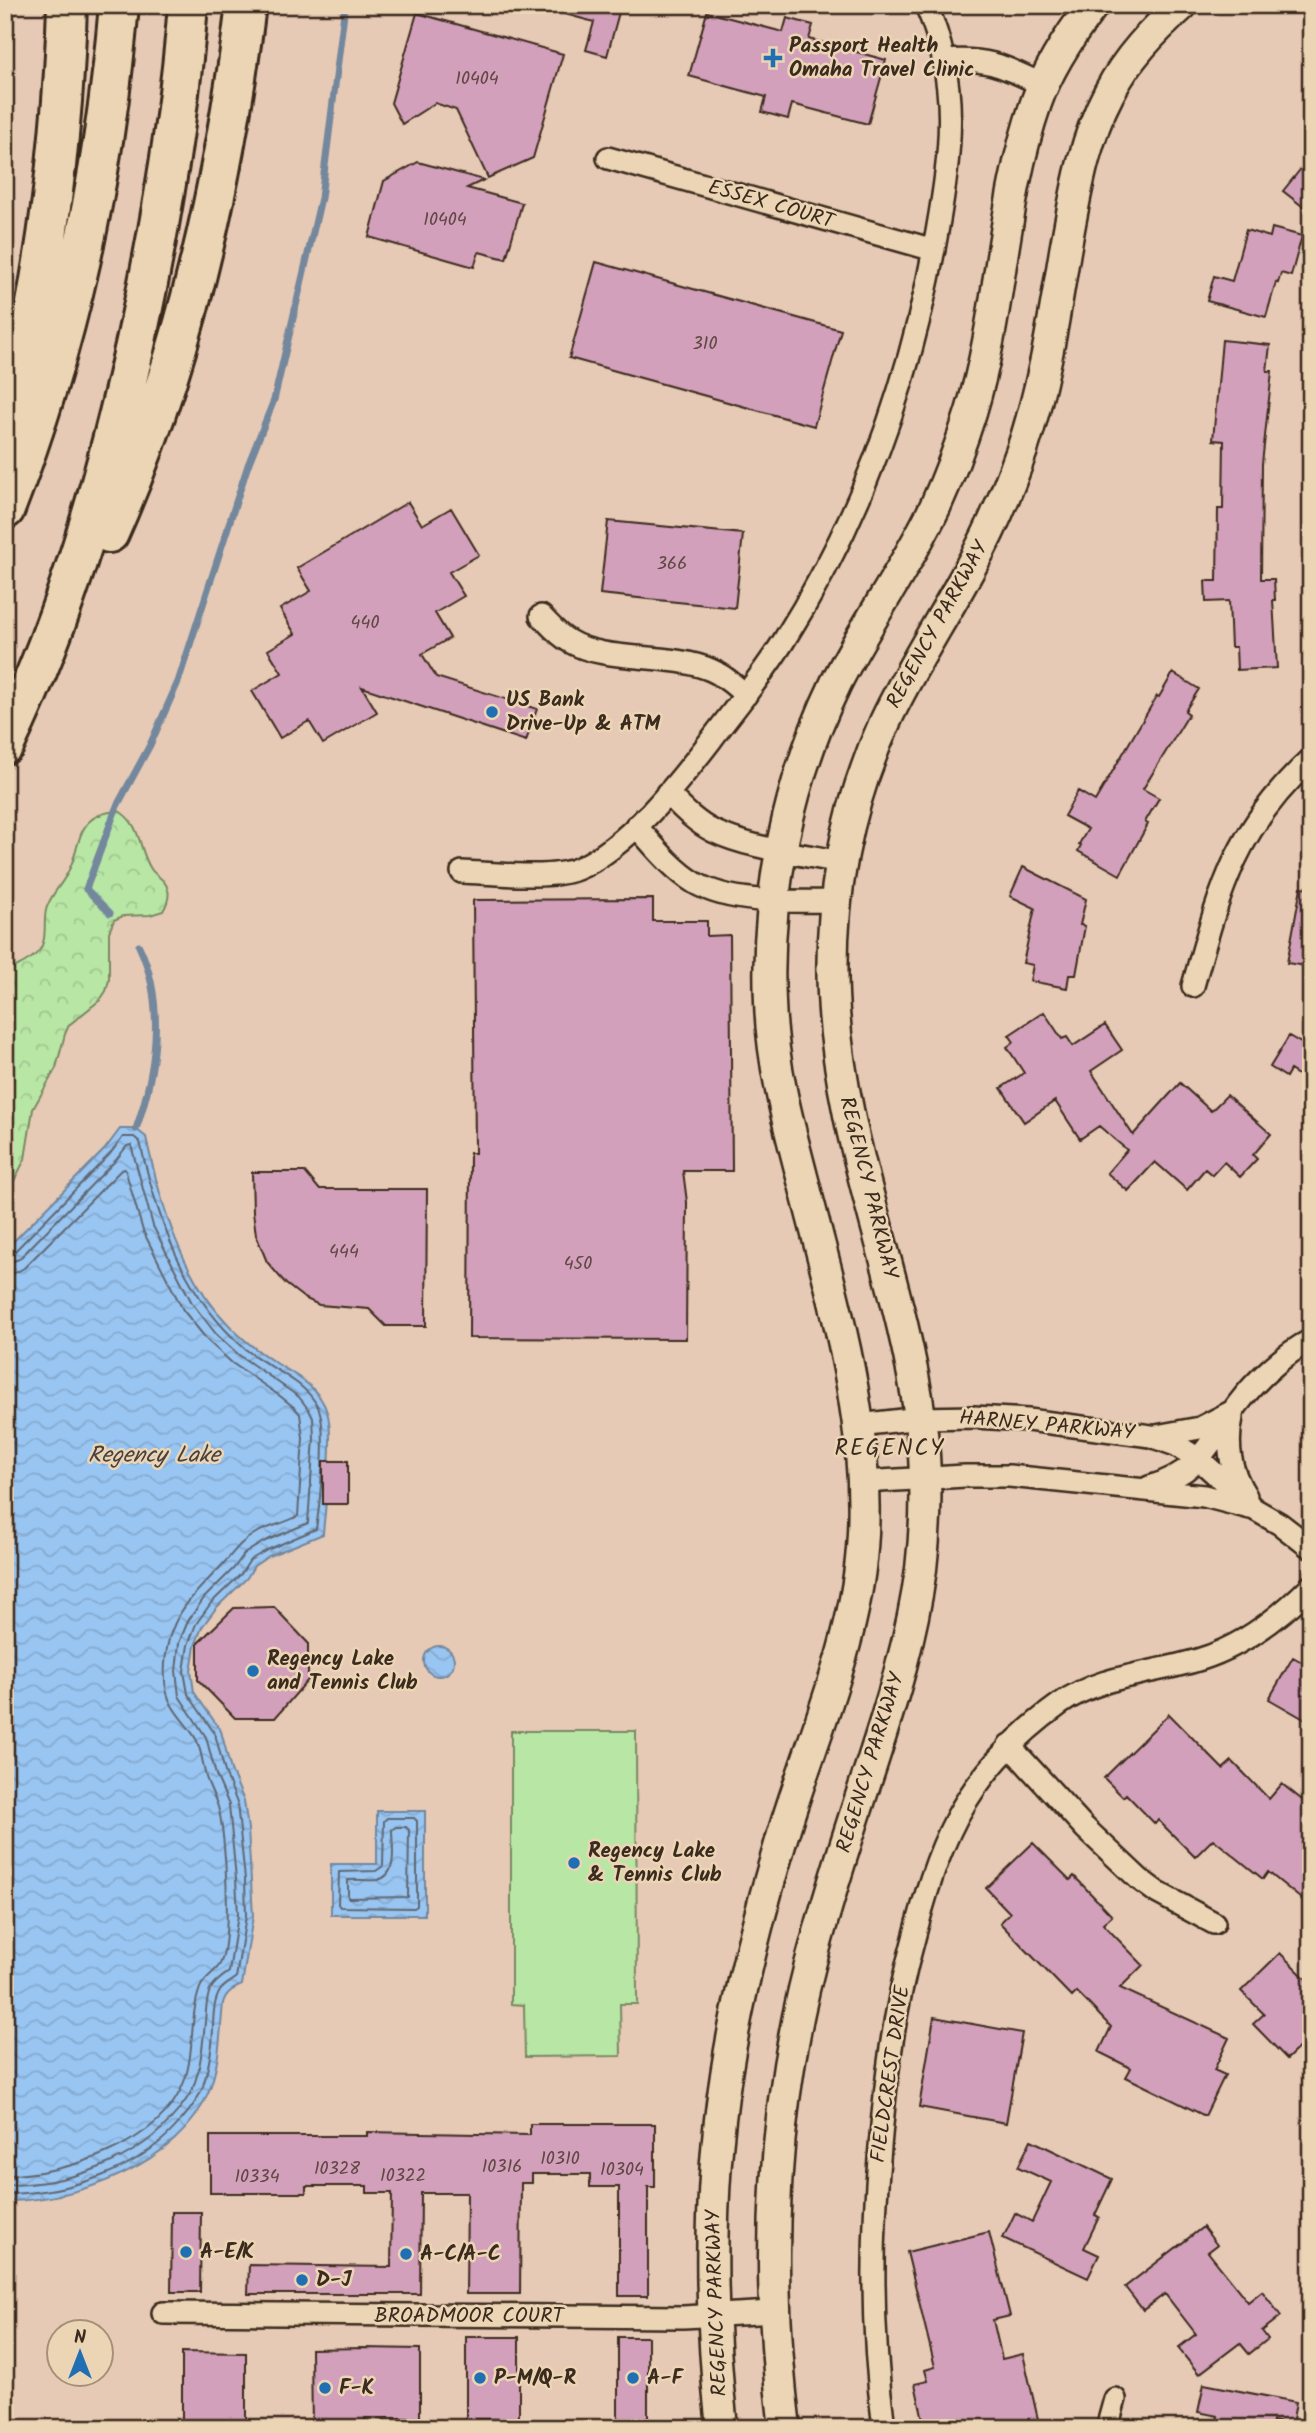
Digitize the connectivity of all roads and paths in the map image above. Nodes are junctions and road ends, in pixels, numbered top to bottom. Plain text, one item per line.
1 (67, 5) edge
2 (119, 5) edge
3 (188, 5) edge
4 (246, 5) edge
5 (926, 5) edge
6 (1093, 5) edge
7 (1182, 5) edge
8 (944, 61) junction
9 (1043, 85) junction
10 (608, 158) dead end
11 (934, 250) junction
12 (5, 450) edge
13 (5, 509) edge
14 (541, 616) dead end
15 (37, 675) junction
16 (746, 695) junction
17 (5, 744) edge
18 (1311, 759) edge
19 (667, 793) junction
20 (636, 826) junction
21 (782, 850) junction
22 (841, 862) junction
23 (461, 872) dead end
24 (775, 900) junction
25 (835, 901) junction
26 (1193, 986) dead end
27 (1311, 1340) edge
28 (1233, 1411) junction
29 (920, 1418) junction
30 (859, 1425) junction
31 (1152, 1436) junction
32 (1200, 1460) junction
33 (925, 1478) junction
34 (863, 1482) junction
35 (1144, 1489) junction
36 (1254, 1509) junction
37 (1311, 1548) edge
38 (1311, 1586) edge
39 (1009, 1745) junction
40 (1213, 1923) dead end
41 (774, 2312) junction
42 (163, 2313) dead end
43 (713, 2315) junction
44 (1115, 2399) dead end
45 (722, 2428) edge
46 (785, 2428) edge
47 (884, 2428) edge
48 (1107, 2428) edge

1 - 12 highway
2 - 13 highway
3 - 15 highway
4 - 15 highway
5 - 8 street
6 - 9 main road, REGENCY PARKWAY
7 - 22 main road, REGENCY PARKWAY
8 - 9 street
8 - 11 street
9 - 21 main road, REGENCY PARKWAY
10 - 11 street, ESSEX COURT
11 - 16 street
14 - 16 street
15 - 17 highway
16 - 19 street
18 - 26 street
19 - 20 street
19 - 21 street
20 - 23 street
20 - 24 street
21 - 22 street
21 - 24 main road, REGENCY PARKWAY
22 - 25 main road, REGENCY PARKWAY
24 - 25 street
24 - 30 main road, REGENCY PARKWAY
25 - 29 main road, REGENCY PARKWAY
27 - 28 street
28 - 31 street, HARNEY PARKWAY
28 - 32 street
28 - 36 street
29 - 30 street, HARNEY PARKWAY
29 - 31 street, HARNEY PARKWAY
29 - 33 main road, REGENCY PARKWAY
30 - 34 main road, REGENCY PARKWAY
31 - 32 street, HARNEY PARKWAY
32 - 35 street
32 - 36 street, HARNEY PARKWAY
33 - 34 street
33 - 35 street
33 - 41 main road, REGENCY PARKWAY
34 - 43 main road, REGENCY PARKWAY
35 - 36 street
36 - 37 street
38 - 39 street, FIELDCREST DRIVE
39 - 40 street
39 - 47 street, FIELDCREST DRIVE
41 - 43 street, BROADMOOR COURT
41 - 46 main road, REGENCY PARKWAY
42 - 43 street, BROADMOOR COURT
43 - 45 main road, REGENCY PARKWAY
44 - 48 street

